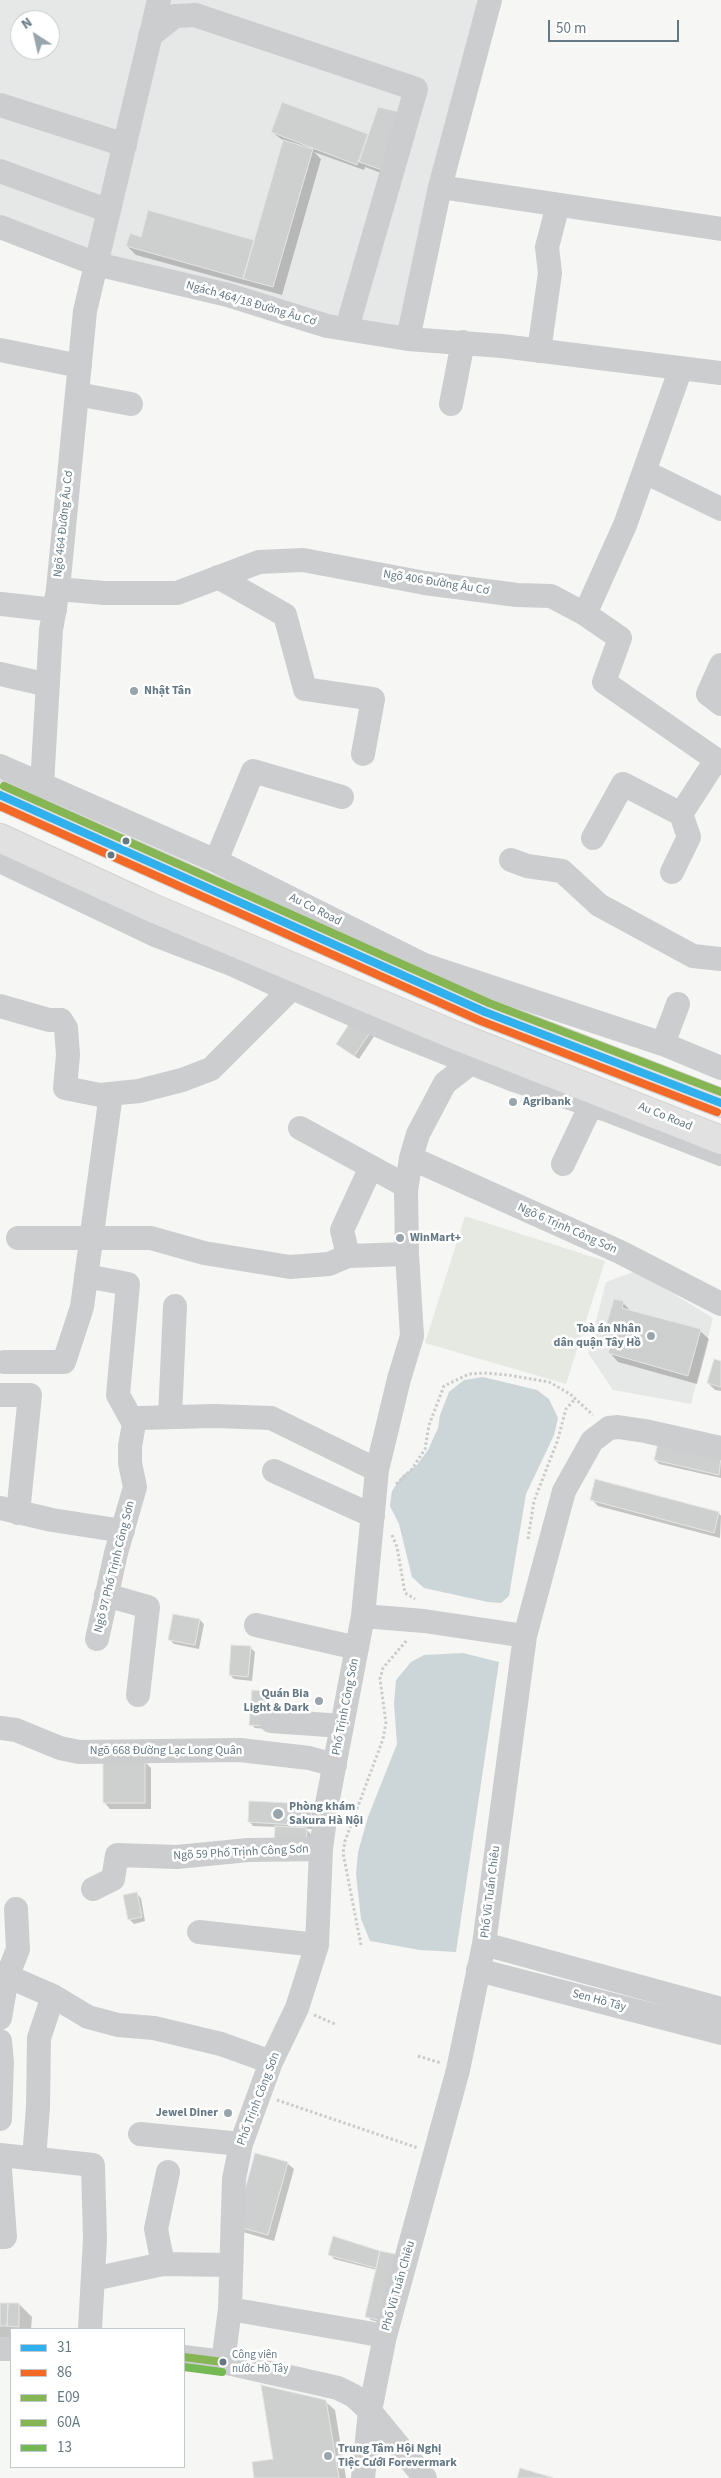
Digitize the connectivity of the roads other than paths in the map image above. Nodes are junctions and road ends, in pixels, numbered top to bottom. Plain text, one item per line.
1 (159, 0) edge
2 (490, 0) edge
3 (150, 36) junction
4 (0, 105) edge
5 (125, 145) junction
6 (0, 171) edge
7 (440, 187) junction
8 (558, 204) junction
9 (109, 211) junction
10 (0, 227) edge
11 (721, 229) edge
12 (96, 264) junction
13 (347, 328) junction
14 (408, 339) junction
15 (463, 342) junction
16 (0, 350) edge
17 (539, 350) junction
18 (80, 366) junction
19 (681, 368) junction
20 (721, 373) edge
21 (77, 394) junction
22 (131, 404) dead end
23 (451, 404) dead end
24 (645, 472) junction
25 (721, 509) edge
26 (218, 578) junction
27 (56, 599) junction
28 (0, 604) edge
29 (585, 614) junction
30 (721, 665) edge
31 (0, 674) edge
32 (48, 685) junction
33 (721, 704) edge
34 (363, 754) dead end
35 (719, 761) edge
36 (0, 766) edge
37 (42, 785) junction
38 (0, 796) edge
39 (342, 797) dead end
40 (31, 810) junction
41 (681, 814) junction
42 (0, 838) edge
43 (593, 838) dead end
44 (216, 860) junction
45 (511, 860) dead end
46 (0, 861) edge
47 (672, 872) dead end
48 (721, 959) edge
49 (292, 988) junction
50 (678, 1004) dead end
51 (0, 1006) edge
52 (472, 1006) junction
53 (459, 1037) junction
54 (663, 1044) junction
55 (471, 1063) junction
56 (721, 1067) edge
57 (111, 1094) junction
58 (721, 1103) edge
59 (592, 1105) junction
60 (300, 1128) dead end
61 (721, 1140) edge
62 (721, 1154) edge
63 (411, 1158) junction
64 (563, 1164) dead end
65 (371, 1167) junction
66 (406, 1186) junction
67 (91, 1237) junction
68 (18, 1238) dead end
69 (407, 1254) junction
70 (348, 1256) junction
71 (86, 1276) junction
72 (721, 1304) edge
73 (175, 1306) dead end
74 (4, 1362) dead end
75 (0, 1395) edge
76 (170, 1416) junction
77 (134, 1424) junction
78 (721, 1448) edge
79 (377, 1470) junction
80 (274, 1472) dead end
81 (9, 1510) edge
82 (382, 1524) junction
83 (123, 1531) junction
84 (106, 1596) junction
85 (363, 1616) junction
86 (256, 1625) dead end
87 (525, 1636) junction
88 (97, 1639) dead end
89 (357, 1648) junction
90 (138, 1696) dead end
91 (272, 1721) dead end
92 (342, 1726) junction
93 (0, 1728) edge
94 (335, 1765) junction
95 (321, 1849) junction
96 (93, 1889) dead end
97 (16, 1909) dead end
98 (199, 1932) dead end
99 (484, 1944) junction
100 (317, 1945) junction
101 (478, 1970) junction
102 (3, 1975) edge
103 (53, 1996) junction
104 (721, 2009) edge
105 (0, 2018) edge
106 (721, 2033) edge
107 (0, 2041) edge
108 (271, 2062) junction
109 (0, 2119) edge
110 (140, 2134) dead end
111 (241, 2144) junction
112 (0, 2155) edge
113 (34, 2159) junction
114 (0, 2170) edge
115 (168, 2172) dead end
116 (0, 2237) edge
117 (163, 2264) junction
118 (231, 2265) junction
119 (93, 2279) junction
120 (230, 2309) junction
121 (90, 2328) edge
122 (385, 2336) junction
123 (185, 2357) edge
124 (223, 2362) junction
125 (370, 2411) junction
126 (363, 2478) edge
127 (426, 2478) edge

1 - 3 street, Ngõ 464 Đường Âu Cơ
2 - 7 street
3 - 5 street, Ngõ 464 Đường Âu Cơ
3 - 13 street
4 - 5 street
5 - 9 street, Ngõ 464 Đường Âu Cơ
6 - 9 street
7 - 8 street
7 - 14 street
8 - 11 street
8 - 17 street
9 - 12 street, Ngõ 464 Đường Âu Cơ
10 - 12 street, Ngách 464/18 Đường Âu Cơ
12 - 13 street, Ngách 464/18 Đường Âu Cơ
12 - 18 street, Ngõ 464 Đường Âu Cơ
13 - 14 street, Ngách 464/18 Đường Âu Cơ
14 - 15 street, Ngách 464/18 Đường Âu Cơ
15 - 17 street, Ngách 464/18 Đường Âu Cơ
15 - 23 street
16 - 18 street
17 - 19 street, Ngách 464/18 Đường Âu Cơ
18 - 21 street, Ngõ 464 Đường Âu Cơ
19 - 20 street, Ngách 464/18 Đường Âu Cơ
19 - 24 street
21 - 22 street
21 - 27 street, Ngõ 464 Đường Âu Cơ
24 - 25 street
24 - 29 street
26 - 27 street, Ngõ 406 Đường Âu Cơ
26 - 29 street, Ngõ 406 Đường Âu Cơ
26 - 34 street
27 - 28 street, Ngõ 406 Đường Âu Cơ
27 - 32 street, Ngõ 464 Đường Âu Cơ
29 - 35 street, Ngõ 406 Đường Âu Cơ
30 - 33 street
31 - 32 street
32 - 37 street, Ngõ 464 Đường Âu Cơ
35 - 41 street
36 - 37 street, Au Co Road
37 - 40 street
37 - 44 street, Au Co Road
38 - 40 main road, Au Co Road
39 - 44 street
40 - 52 main road, Au Co Road
41 - 43 street
41 - 47 street
42 - 53 main road, Au Co Road
44 - 54 street, Au Co Road
45 - 48 street
46 - 49 street, Au Co Road
49 - 55 street, Au Co Road
49 - 57 street
50 - 54 street
51 - 57 street
52 - 53 main road
52 - 58 main road, Au Co Road
53 - 61 main road, Au Co Road
54 - 56 street, Au Co Road
55 - 59 street, Au Co Road
55 - 63 street, Phố Trịnh Công Sơn
57 - 67 street
59 - 62 street, Au Co Road
59 - 64 street
60 - 65 street
63 - 66 street, Phố Trịnh Công Sơn
63 - 72 street, Ngõ 6 Trịnh Công Sơn
65 - 66 street
65 - 70 street
66 - 69 street, Phố Trịnh Công Sơn
67 - 68 street
67 - 70 street
67 - 71 street
69 - 70 street
69 - 79 street, Phố Trịnh Công Sơn
71 - 74 street
71 - 77 street
73 - 76 street
75 - 81 street
76 - 77 street
76 - 79 street
77 - 83 street, Ngõ 97 Phố Trịnh Công Sơn
78 - 87 street, Phố Vũ Tuấn Chiêu
79 - 82 street, Phố Trịnh Công Sơn
80 - 82 street
81 - 83 street
82 - 85 street, Phố Trịnh Công Sơn
83 - 84 street, Ngõ 97 Phố Trịnh Công Sơn
84 - 88 street, Ngõ 97 Phố Trịnh Công Sơn
84 - 90 street
85 - 87 street
85 - 89 street, Phố Trịnh Công Sơn
86 - 89 street
87 - 99 street, Phố Vũ Tuấn Chiêu
89 - 92 street, Phố Trịnh Công Sơn
91 - 92 street
92 - 94 street, Phố Trịnh Công Sơn
93 - 94 street, Ngõ 668 Đường Lạc Long Quân
94 - 95 street, Phố Trịnh Công Sơn
95 - 96 street, Ngõ 59 Phố Trịnh Công Sơn
95 - 100 street, Phố Trịnh Công Sơn
97 - 102 street
98 - 100 street
99 - 101 street, Phố Vũ Tuấn Chiêu
99 - 104 street, Sen Hồ Tây
100 - 108 street, Phố Trịnh Công Sơn
101 - 106 street, Sen Hồ Tây
101 - 122 street, Phố Vũ Tuấn Chiêu
102 - 103 street
102 - 105 street
103 - 108 street
103 - 113 street
107 - 109 street
108 - 111 street, Phố Trịnh Công Sơn
110 - 111 street
111 - 118 street, Phố Trịnh Công Sơn
112 - 113 street
113 - 119 street
114 - 116 street
115 - 117 street
117 - 118 street
117 - 119 street
118 - 120 street, Phố Trịnh Công Sơn
119 - 121 street
120 - 122 street
120 - 124 street, Phố Trịnh Công Sơn
122 - 125 street, Phố Vũ Tuấn Chiêu
123 - 124 street
124 - 125 street
125 - 126 street, Phố Vũ Tuấn Chiêu
125 - 127 street

